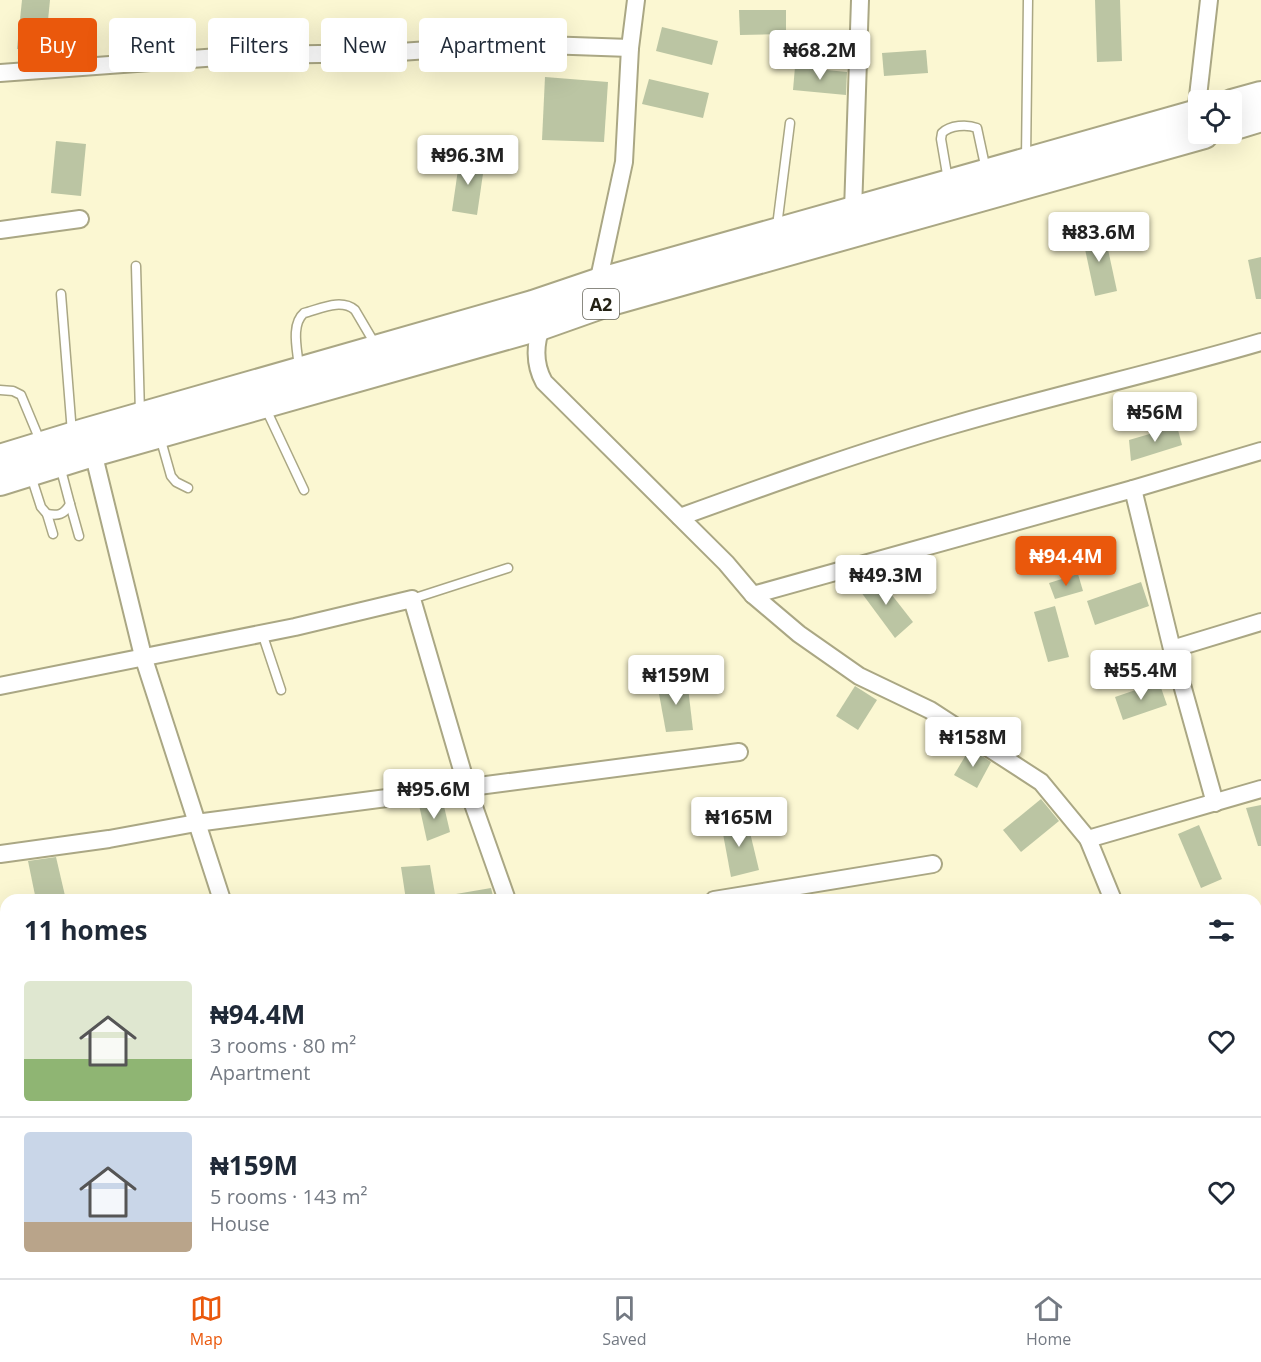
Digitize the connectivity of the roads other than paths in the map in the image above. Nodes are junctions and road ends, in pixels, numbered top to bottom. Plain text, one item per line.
1 (636, 0) edge
2 (860, 0) edge
3 (1028, 0) edge
4 (1209, 0) edge
5 (630, 48) junction
6 (0, 73) edge
7 (1202, 90) edge
8 (1261, 96) edge
9 (1242, 101) edge
10 (1261, 117) edge
11 (790, 123) dead end
12 (1188, 123) edge
13 (1188, 123) edge
14 (1242, 123) edge
15 (1026, 162) junction
16 (986, 174) junction
17 (948, 184) junction
18 (853, 211) junction
19 (80, 219) dead end
20 (0, 230) edge
21 (776, 233) junction
22 (136, 266) dead end
23 (598, 283) junction
24 (61, 294) dead end
25 (542, 325) junction
26 (1261, 342) edge
27 (378, 350) junction
28 (299, 372) junction
29 (0, 390) edge
30 (263, 404) junction
31 (149, 425) junction
32 (83, 445) junction
33 (1261, 451) edge
34 (51, 454) junction
35 (0, 459) edge
36 (29, 472) junction
37 (0, 481) edge
38 (189, 488) dead end
39 (1133, 489) junction
40 (304, 490) dead end
41 (70, 501) junction
42 (44, 510) junction
43 (680, 517) junction
44 (53, 534) dead end
45 (79, 537) dead end
46 (508, 568) dead end
47 (753, 595) junction
48 (412, 599) junction
49 (1261, 622) edge
50 (262, 633) junction
51 (1172, 649) junction
52 (143, 656) junction
53 (0, 686) edge
54 (281, 690) dead end
55 (739, 752) dead end
56 (467, 788) junction
57 (1261, 789) edge
58 (1215, 803) junction
59 (196, 823) junction
60 (1088, 839) junction
61 (0, 854) edge
62 (933, 864) dead end
63 (220, 894) edge
64 (505, 894) edge
65 (750, 894) edge
66 (1111, 894) edge

1 - 5 street
2 - 18 street
3 - 15 lane
4 - 7 street
5 - 6 street
5 - 23 street
8 - 9 highway
10 - 14 highway
11 - 21 lane
12 - 15 highway, A2
13 - 25 highway, A2
15 - 16 highway, A2
16 - 17 highway, A2
16 - 17 lane
17 - 18 highway, A2
18 - 21 highway, A2
19 - 20 street
21 - 23 highway, A2
22 - 31 lane
23 - 27 highway, A2
24 - 32 lane
25 - 30 highway, A2
25 - 43 street
26 - 43 street
27 - 28 highway, A2
27 - 28 lane
28 - 31 highway, A2
29 - 34 lane
30 - 31 highway, A2
30 - 40 lane
31 - 32 highway, A2
31 - 38 lane
32 - 34 highway, A2
32 - 52 street
33 - 39 street
34 - 35 highway, A2
34 - 36 highway, A2
34 - 41 lane
36 - 37 highway, A2
36 - 42 lane
39 - 47 street
39 - 51 street
41 - 42 lane
41 - 45 lane
42 - 44 lane
43 - 47 street
46 - 48 lane
47 - 60 street
48 - 50 street
48 - 56 street
49 - 51 street
50 - 52 street
50 - 54 lane
51 - 58 street
52 - 53 street
52 - 59 street
55 - 56 street
56 - 59 street
56 - 64 street
57 - 58 street
58 - 60 street
59 - 61 street
59 - 63 street
60 - 66 street
62 - 65 street

